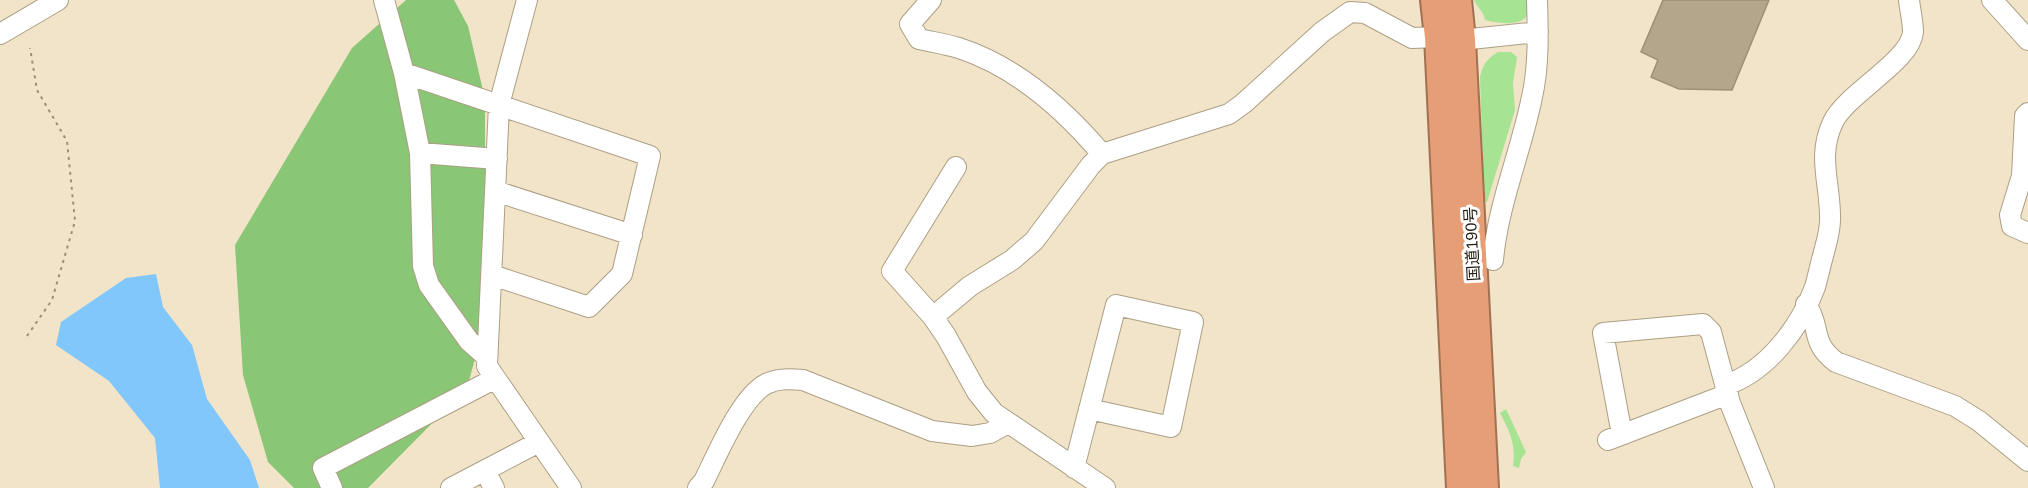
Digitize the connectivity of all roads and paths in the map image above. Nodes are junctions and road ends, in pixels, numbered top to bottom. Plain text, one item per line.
1 (58, 0) edge
2 (384, 0) edge
3 (526, 0) edge
4 (931, 0) edge
5 (1435, 0) edge
6 (1457, 0) edge
7 (1537, 0) edge
8 (1909, 0) edge
9 (1992, 0) edge
10 (1538, 32) junction
11 (0, 34) edge
12 (1450, 39) junction
13 (2028, 40) edge
14 (30, 48) dead end
15 (404, 73) junction
16 (499, 105) junction
17 (2028, 113) edge
18 (420, 153) junction
19 (1102, 154) junction
20 (497, 159) junction
21 (956, 167) dead end
22 (495, 191) junction
23 (2028, 233) edge
24 (632, 235) junction
25 (1493, 260) dead end
26 (492, 275) junction
27 (1806, 304) junction
28 (933, 317) junction
29 (27, 336) dead end
30 (487, 357) junction
31 (494, 379) junction
32 (1727, 389) junction
33 (1089, 409) junction
34 (1008, 423) junction
35 (539, 442) junction
36 (2028, 460) edge
37 (1074, 468) junction
38 (490, 479) edge
39 (332, 488) edge
40 (451, 488) edge
41 (571, 488) edge
42 (698, 488) edge
43 (1105, 488) edge
44 (1461, 488) edge
45 (1484, 488) edge
46 (1764, 488) edge

1 - 11 street
2 - 15 street
3 - 16 street
4 - 19 street
5 - 12 highway, 国道190号
6 - 12 highway, 国道190号
7 - 10 street
8 - 27 street
9 - 13 street
10 - 12 street
10 - 25 street
12 - 19 street
12 - 44 highway, 国道190号
12 - 45 highway, 国道190号
14 - 29 path
15 - 16 street
15 - 18 street
16 - 20 street
16 - 24 street
17 - 23 street
18 - 20 street
18 - 30 street
19 - 28 street
20 - 22 street
21 - 28 street
22 - 24 street
22 - 26 street
24 - 26 street
26 - 30 street
27 - 32 street
27 - 36 street
28 - 34 street
30 - 31 street
31 - 35 street
31 - 39 street
32 - 32 street
32 - 46 street
33 - 33 street
33 - 37 street
34 - 37 street
34 - 42 street
35 - 38 street
35 - 41 street
37 - 43 street
38 - 40 street

